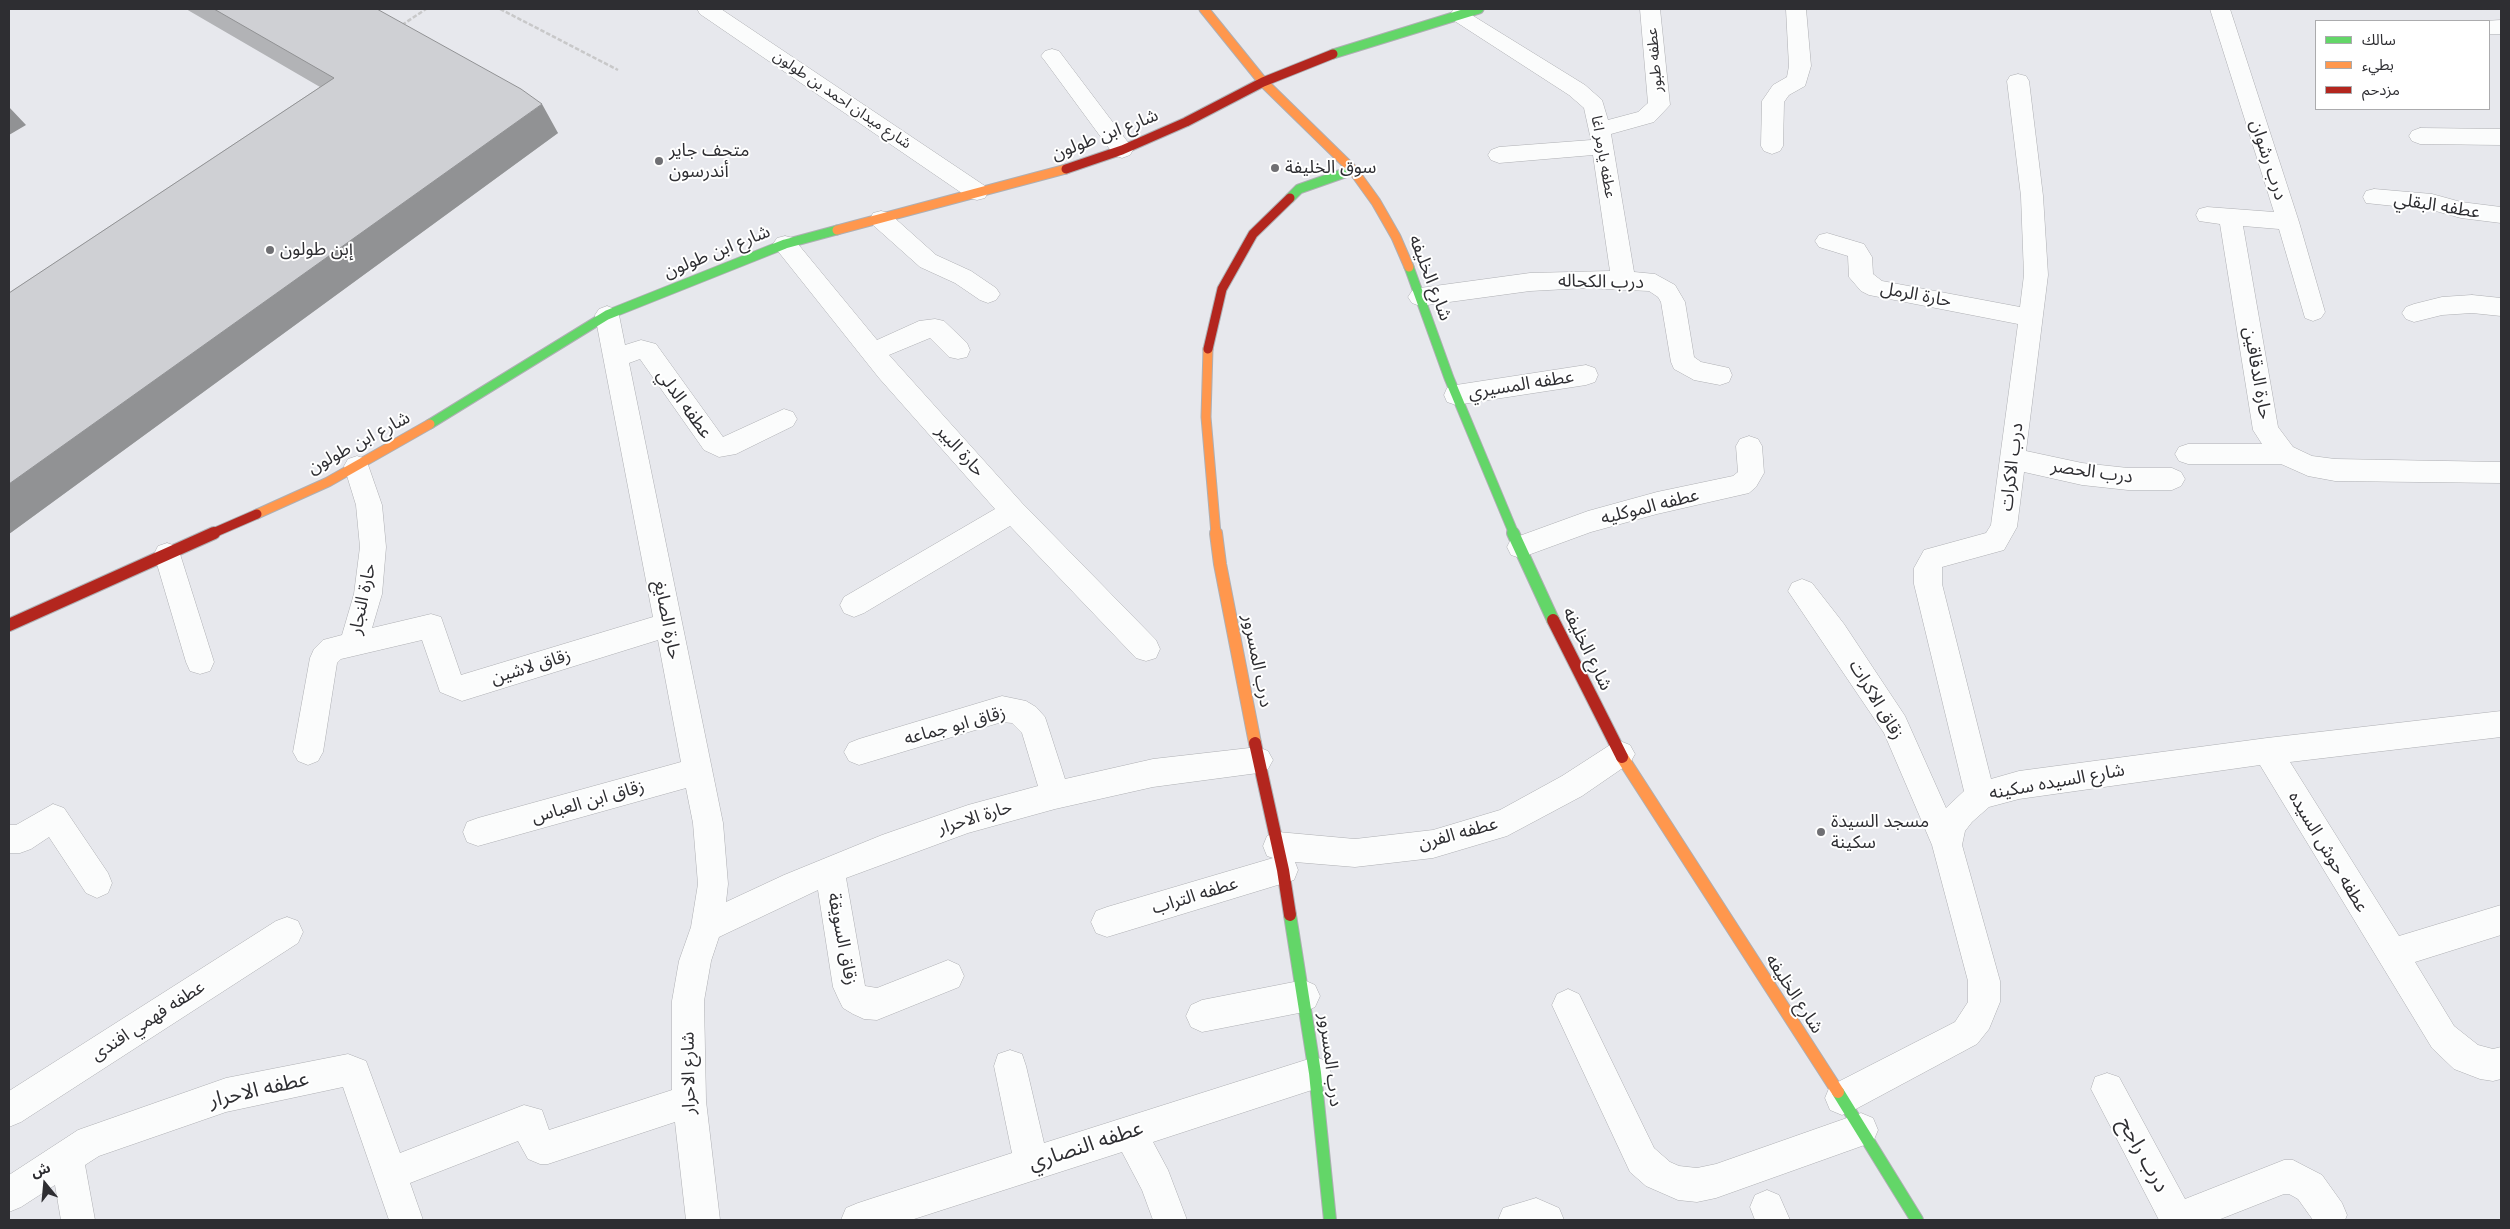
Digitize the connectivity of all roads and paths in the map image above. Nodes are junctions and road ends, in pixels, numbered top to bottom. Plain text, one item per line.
1 (426, 9) edge
2 (500, 9) edge
3 (706, 9) edge
4 (1204, 9) edge
5 (1650, 9) edge
6 (1796, 9) edge
7 (2220, 9) edge
8 (1469, 12) edge
9 (396, 29) edge
10 (1052, 56) dead end
11 (618, 70) dead end
12 (2018, 81) dead end
13 (1263, 82) junction
14 (2420, 136) dead end
15 (2501, 137) edge
16 (1601, 138) junction
17 (1772, 146) dead end
18 (1122, 150) junction
19 (1498, 155) dead end
20 (1352, 170) junction
21 (977, 192) junction
22 (2374, 197) dead end
23 (2501, 216) edge
24 (881, 219) junction
25 (2288, 222) junction
26 (1828, 242) dead end
27 (784, 244) junction
28 (1623, 280) junction
29 (988, 294) dead end
30 (1420, 297) junction
31 (2501, 307) edge
32 (2314, 312) dead end
33 (2414, 312) dead end
34 (607, 315) junction
35 (2032, 318) junction
36 (958, 350) dead end
37 (873, 352) junction
38 (616, 358) junction
39 (1586, 375) dead end
40 (1720, 375) dead end
41 (1456, 395) junction
42 (784, 419) dead end
43 (1748, 446) dead end
44 (2188, 454) dead end
45 (2284, 454) junction
46 (2013, 460) junction
47 (357, 466) junction
48 (2501, 473) edge
49 (2172, 479) dead end
50 (1013, 511) junction
51 (1520, 547) junction
52 (167, 554) junction
53 (1802, 591) dead end
54 (854, 605) dead end
55 (9, 625) edge
56 (668, 625) junction
57 (353, 644) junction
58 (1146, 649) dead end
59 (200, 662) dead end
60 (2501, 724) edge
61 (2267, 750) junction
62 (308, 752) dead end
63 (859, 752) dead end
64 (1620, 754) junction
65 (1258, 760) junction
66 (697, 771) junction
67 (1055, 795) junction
68 (1980, 796) junction
69 (478, 832) dead end
70 (9, 839) edge
71 (1947, 845) junction
72 (1280, 858) junction
73 (830, 870) junction
74 (97, 883) dead end
75 (2501, 920) edge
76 (1107, 922) dead end
77 (706, 927) junction
78 (287, 932) dead end
79 (2390, 954) junction
80 (948, 976) dead end
81 (1304, 996) junction
82 (1568, 1004) dead end
83 (1202, 1016) dead end
84 (1010, 1066) dead end
85 (2498, 1069) edge
86 (1315, 1073) junction
87 (2107, 1089) dead end
88 (1842, 1098) junction
89 (689, 1101) junction
90 (9, 1110) edge
91 (1861, 1130) junction
92 (1130, 1132) junction
93 (67, 1158) junction
94 (1031, 1163) junction
95 (390, 1174) junction
96 (9, 1194) edge
97 (2330, 1215) dead end
98 (2178, 1219) edge
99 (78, 1220) edge
100 (406, 1220) edge
101 (703, 1220) edge
102 (858, 1220) edge
103 (1170, 1220) edge
104 (1330, 1220) edge
105 (1515, 1220) edge
106 (1547, 1220) edge
107 (1917, 1220) edge

1 - 9 path
2 - 11 path
3 - 21 street, شارع ميدان احمد بن طولون
4 - 13 street, شارع الخليفه
5 - 16 street, عطفه طبور
6 - 17 street
7 - 25 street, درب رشوان
8 - 13 street, شارع ابن طولون
8 - 16 street, عطفه يارمر اغا
10 - 18 street
12 - 35 street, درب الاكرات
13 - 18 street, شارع ابن طولون
13 - 20 street, شارع الخليفه
14 - 15 street
16 - 19 street
16 - 28 street, عطفه يارمر اغا
18 - 21 street, شارع ابن طولون
20 - 30 street, شارع الخليفه
20 - 65 street, درب المسرور
21 - 24 street, شارع ابن طولون
22 - 23 street, عطفه البقلي
24 - 27 street, شارع ابن طولون
24 - 29 street
25 - 32 street, درب رشوان
25 - 45 street, حارة الدقاقين
26 - 35 street, حارة الرمل
27 - 34 street, شارع ابن طولون
27 - 37 street, حارة البير
28 - 30 street, درب الكحاله
28 - 40 street, درب الكحاله
30 - 41 street, شارع الخليفه
31 - 33 street
34 - 38 street, حارة الصايغ
34 - 47 street, شارع ابن طولون
35 - 46 street, درب الاكرات
36 - 37 street
37 - 50 street, حارة البير
38 - 42 street, عطفه الدلي
38 - 56 street, حارة الصايغ
39 - 41 street, عطفه المسيري
41 - 51 street, شارع الخليفه
43 - 51 street, عطفه الموكليه
44 - 45 street
45 - 48 street, حارة الدقاقين
46 - 49 street, درب الحصر
46 - 68 street, درب الاكرات
47 - 52 street, شارع ابن طولون
47 - 57 street, حارة النجار
50 - 54 street
50 - 58 street, حارة البير
51 - 64 street, شارع الخليفه
52 - 55 street, شارع ابن طولون
52 - 59 street
53 - 71 street, زقاق الاكرات
56 - 57 street, زقاق لاشين
56 - 66 street, حارة الصايغ
57 - 62 street
60 - 61 street, شارع السيده سكينه
61 - 68 street, شارع السيده سكينه
61 - 79 street, عطفه حوش السيده
63 - 67 street, زقاق ابو جماعه
64 - 72 street, عطفه الفرن
64 - 88 street, شارع الخليفه
65 - 67 street, حارة الاحرار
65 - 72 street, درب المسرور
66 - 69 street, زقاق ابن العباس
66 - 77 street, حارة الصايغ
67 - 73 street, حارة الاحرار
68 - 71 street, شارع السيده سكينه
70 - 74 street
71 - 88 street
72 - 76 street, عطفه التراب
72 - 81 street, درب المسرور
73 - 77 street, حارة الاحرار
73 - 80 street, زقاق السويقة
75 - 79 street
77 - 89 street, شارع الاحرار
78 - 90 street, عطفه فهمي افندى
79 - 85 street, عطفه حوش السيده
81 - 83 street
81 - 86 street, درب المسرور
82 - 91 street
84 - 94 street
86 - 92 street, عطفه النصاري
86 - 104 street, درب المسرور
87 - 98 street, درب راجح
88 - 91 street, شارع الخليفه
89 - 95 street
89 - 101 street, شارع الاحرار
91 - 107 street, شارع الخليفه
92 - 94 street, عطفه النصاري
92 - 103 street
93 - 95 street, عطفه الاحرار
93 - 96 street, عطفه الاحرار
93 - 99 street
94 - 102 street, عطفه النصاري
95 - 100 street, عطفه الاحرار
97 - 98 street
105 - 106 street

